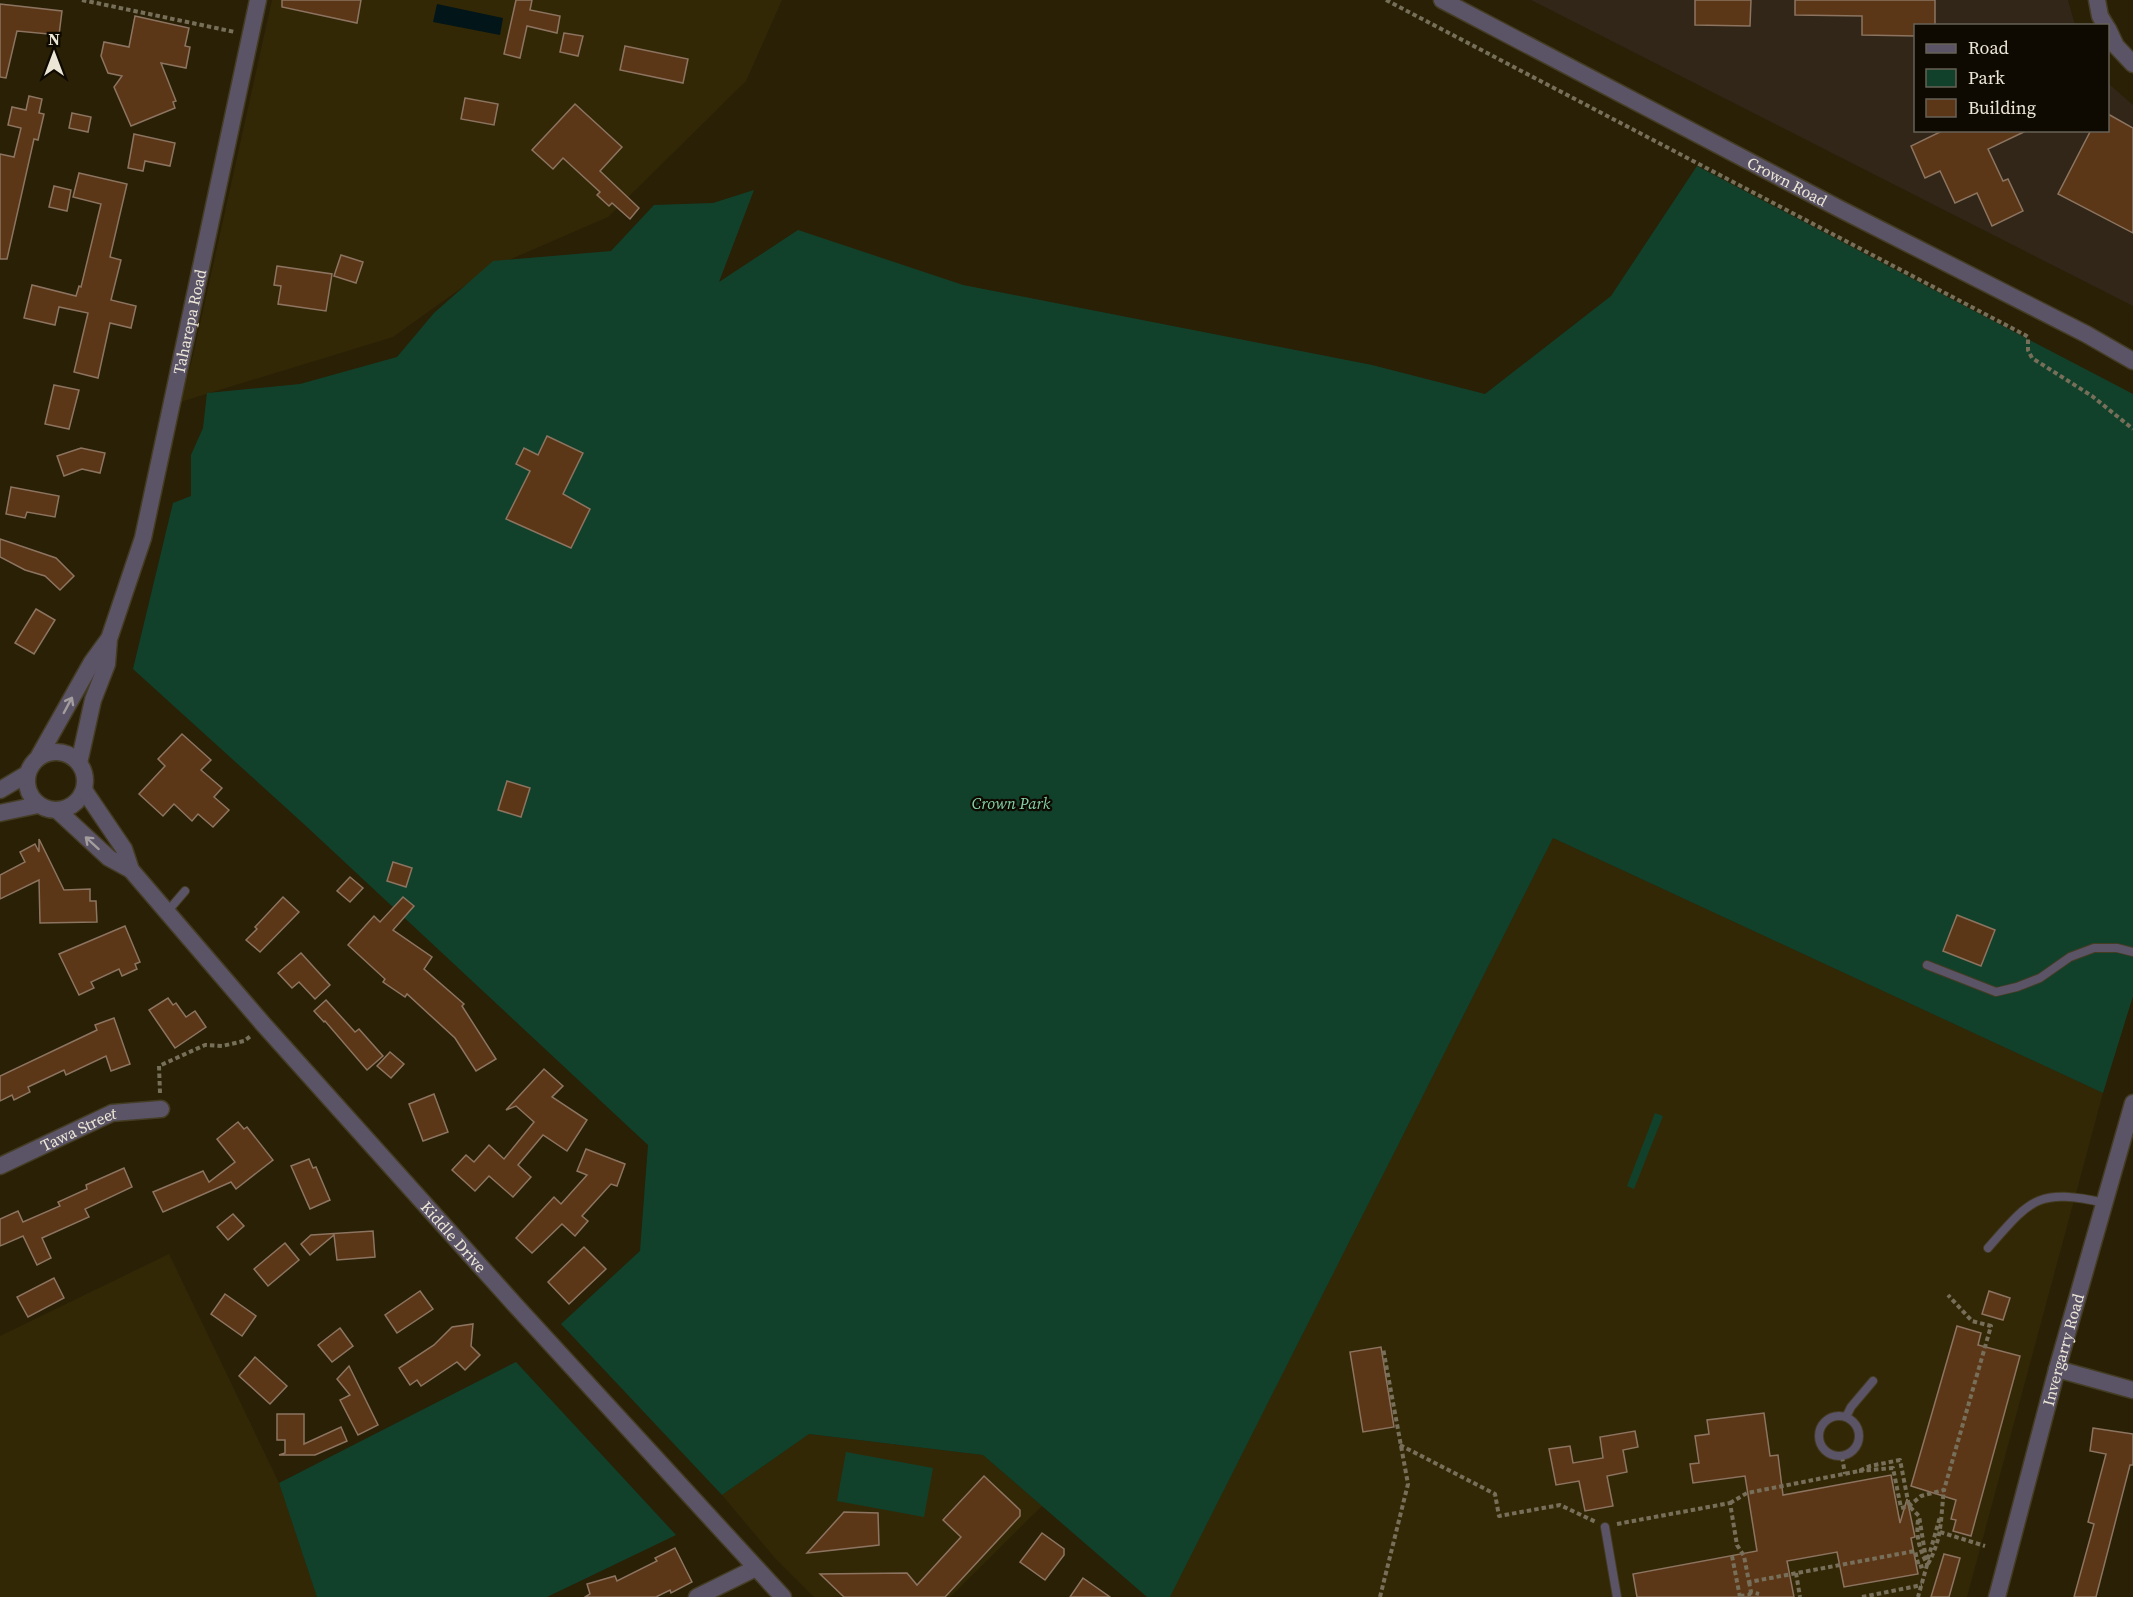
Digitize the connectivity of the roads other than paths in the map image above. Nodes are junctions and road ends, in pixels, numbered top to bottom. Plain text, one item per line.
1 (258, 0) edge
2 (1442, 0) edge
3 (2097, 0) edge
4 (2105, 24) edge
5 (2109, 31) edge
6 (2133, 64) edge
7 (2133, 361) edge
8 (109, 639) junction
9 (39, 756) junction
10 (79, 763) junction
11 (27, 774) junction
12 (84, 789) junction
13 (0, 790) edge
14 (38, 805) junction
15 (57, 810) junction
16 (0, 813) edge
17 (131, 870) junction
18 (185, 891) dead end
19 (167, 912) junction
20 (2133, 952) edge
21 (1927, 964) dead end
22 (2133, 1103) edge
23 (161, 1109) road end
24 (0, 1166) edge
25 (2105, 1203) junction
26 (1988, 1248) dead end
27 (2057, 1369) junction
28 (1873, 1381) dead end
29 (2133, 1390) edge
30 (1846, 1417) junction
31 (1605, 1527) road end
32 (756, 1568) junction
33 (697, 1597) edge
34 (783, 1597) edge
35 (1617, 1597) edge
36 (1997, 1597) edge

1 - 8 street, Taharepa Road
2 - 7 street, Crown Road
3 - 4 street
5 - 6 street
9 -> 8 street, Taharepa Road
8 - 10 street, Taharepa Road
9 - 10 street
9 - 11 street, Taharepa Road
10 - 12 street, Taharepa Road
11 - 13 street, Taharepa Road
11 - 14 street
12 - 15 street
12 - 17 street, Kiddle Drive
14 - 15 street
14 - 16 street
17 -> 15 street, Kiddle Drive
17 - 19 street, Kiddle Drive
18 - 19 lane
19 - 32 street, Kiddle Drive
20 - 21 lane
22 - 25 street, Invergarry Road
23 - 24 street, Tawa Street
25 - 26 lane
25 - 27 street, Invergarry Road
27 - 29 street
27 - 36 street, Invergarry Road
28 - 30 lane
30 - 30 lane
31 - 35 lane
32 - 33 street
32 - 34 street, Kiddle Drive

